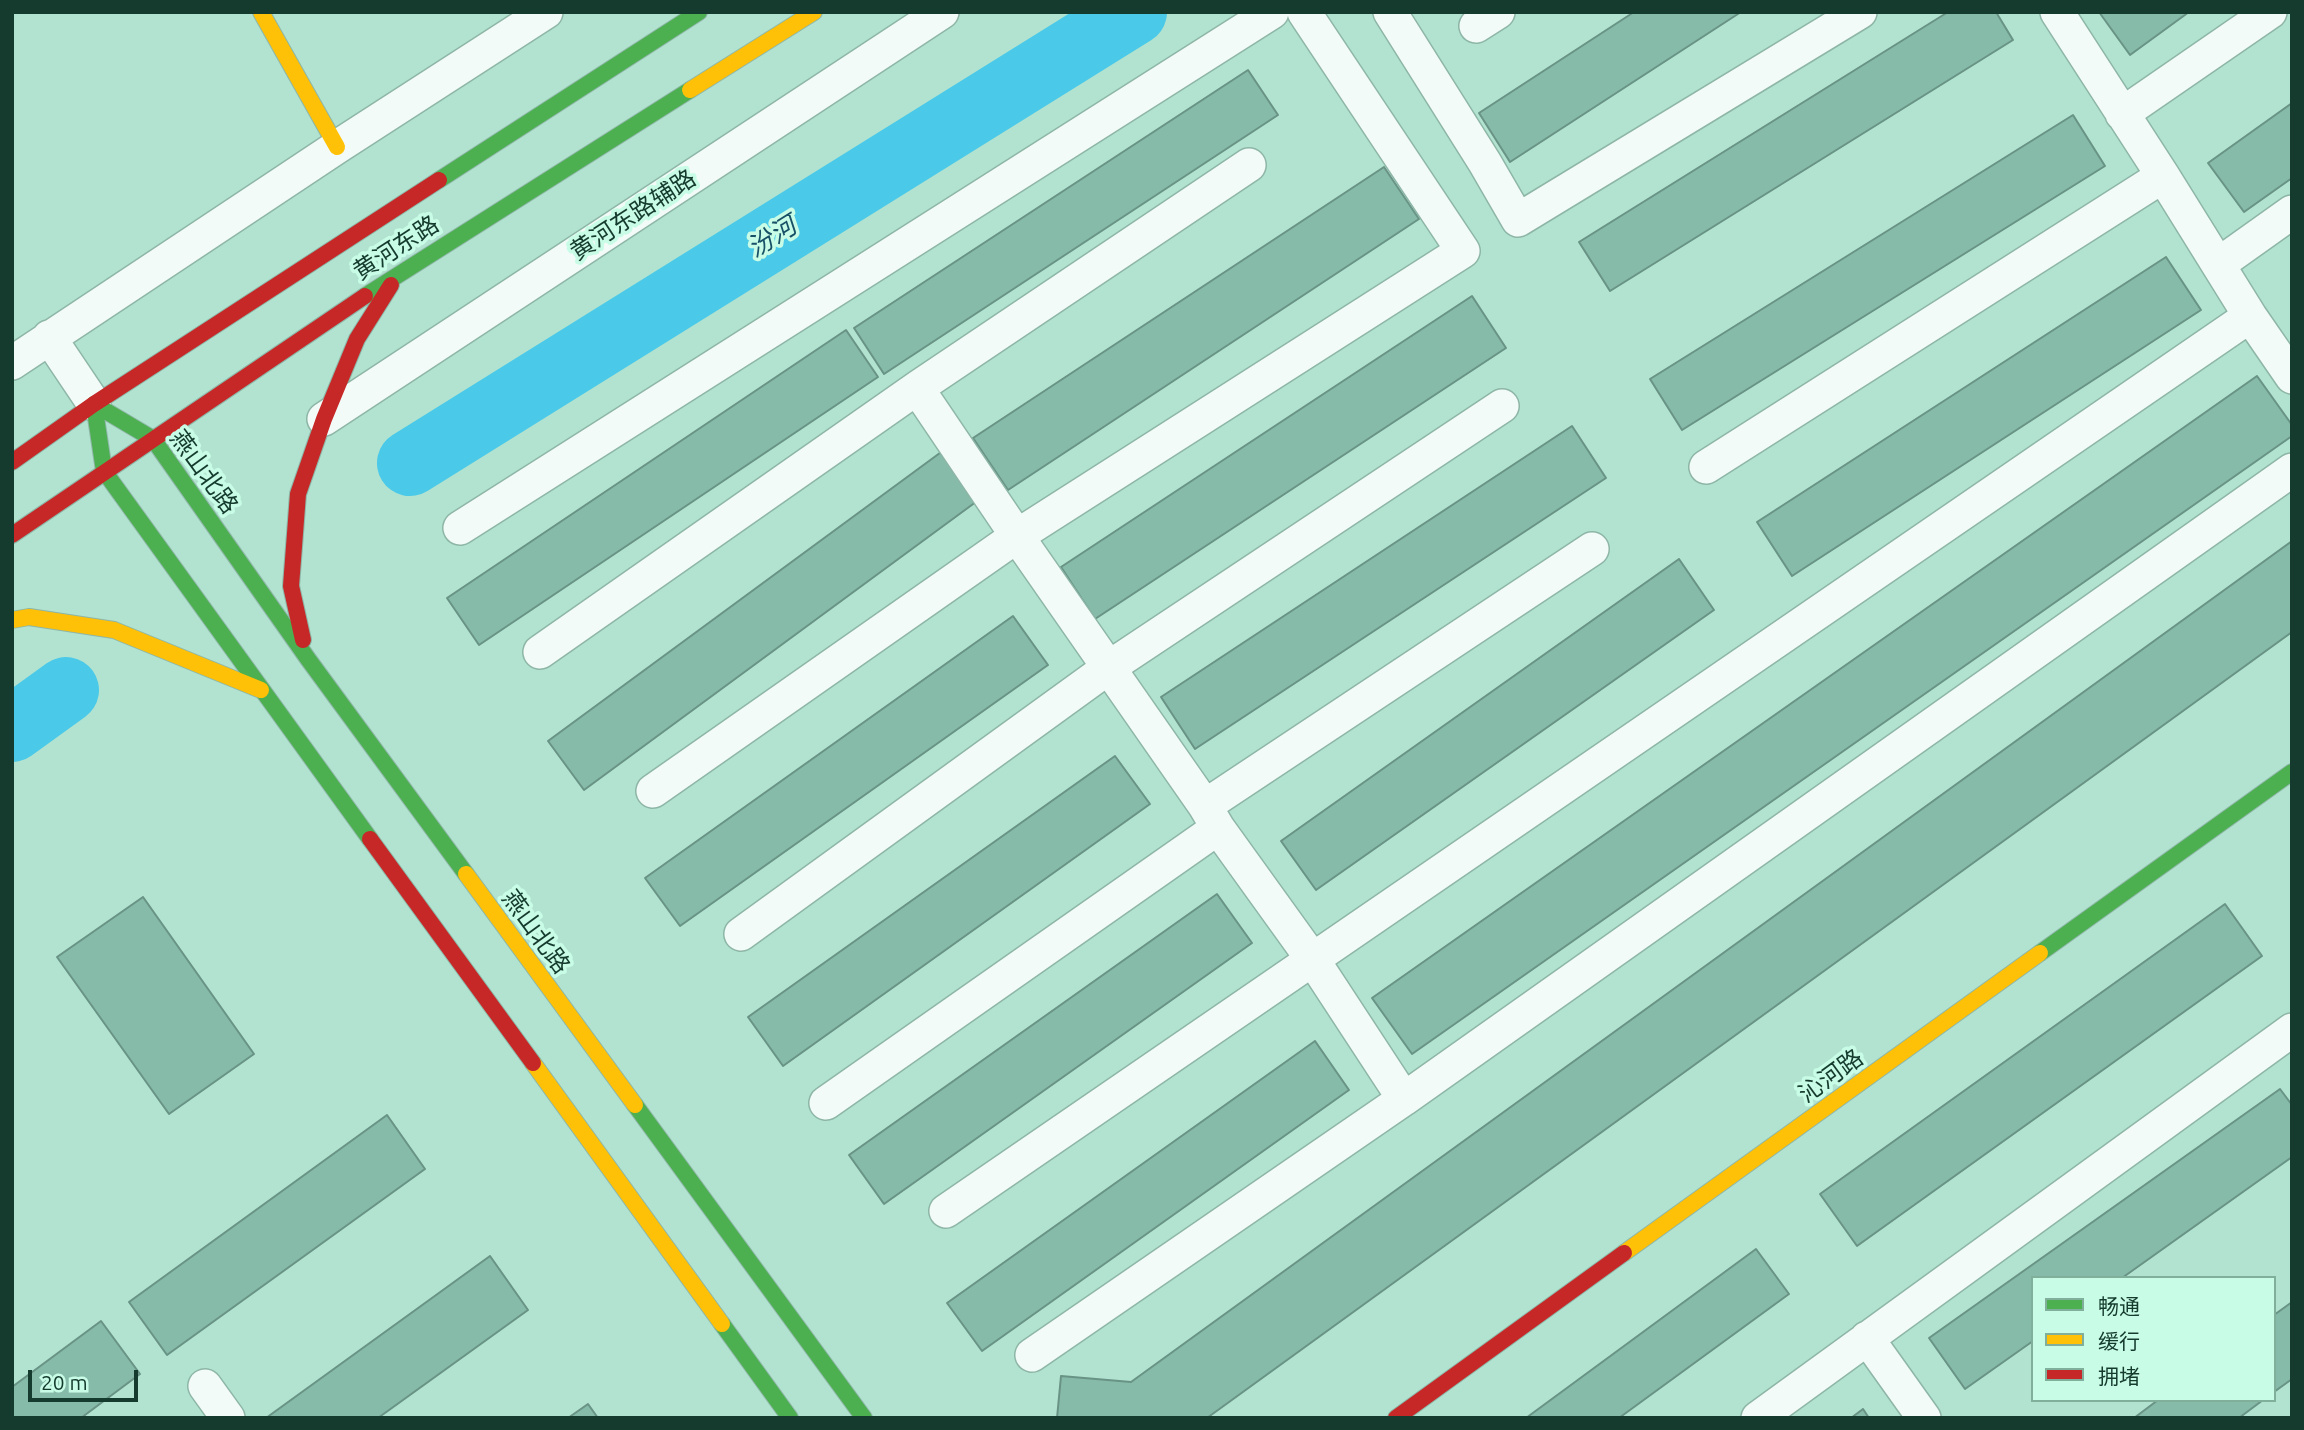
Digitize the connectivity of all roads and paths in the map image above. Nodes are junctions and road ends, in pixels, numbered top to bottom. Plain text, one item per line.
1 (261, 12) edge
2 (546, 12) edge
3 (699, 12) edge
4 (814, 12) edge
5 (942, 12) edge
6 (1272, 12) edge
7 (1304, 12) edge
8 (1390, 12) edge
9 (1860, 12) edge
10 (2057, 12) edge
11 (2270, 12) edge
12 (2122, 114) junction
13 (337, 147) junction
14 (1249, 165) dead end
15 (2163, 176) junction
16 (2292, 212) edge
17 (2219, 264) junction
18 (397, 274) junction
19 (2250, 316) junction
20 (49, 337) junction
21 (12, 363) edge
22 (2292, 377) edge
23 (917, 388) junction
24 (94, 404) junction
25 (1502, 406) dead end
26 (324, 419) junction
27 (153, 439) junction
28 (12, 462) edge
29 (1706, 467) dead end
30 (2292, 470) edge
31 (104, 471) junction
32 (460, 528) dead end
33 (12, 535) edge
34 (1017, 536) junction
35 (1592, 549) dead end
36 (18, 622) edge
37 (540, 652) dead end
38 (308, 659) junction
39 (1108, 668) junction
40 (261, 690) junction
41 (2292, 772) edge
42 (653, 791) dead end
43 (1212, 817) junction
44 (741, 934) dead end
45 (1313, 960) junction
46 (2292, 1030) edge
47 (1404, 1099) junction
48 (826, 1103) dead end
49 (946, 1211) dead end
50 (1867, 1338) junction
51 (1031, 1355) dead end
52 (205, 1386) dead end
53 (228, 1418) edge
54 (790, 1418) edge
55 (864, 1418) edge
56 (1396, 1418) edge
57 (1758, 1418) edge
58 (1924, 1418) edge

1 - 13 street
2 - 13 street
3 - 24 street, 黄河东路
4 - 18 street, 黄河东路
5 - 26 street, 黄河东路辅路
6 - 32 street
7 - 34 street
8 - 9 street
10 - 12 street
11 - 12 street
12 - 15 street
13 - 20 street
14 - 23 street
15 - 17 street
15 - 29 street
16 - 17 street
17 - 19 street
18 - 26 street
18 - 27 street, 黄河东路
19 - 22 street
19 - 45 street
20 - 21 street
20 - 24 street
23 - 34 street
23 - 37 street
24 - 27 street, 燕山北路
24 - 28 street, 黄河东路
24 - 31 street
25 - 39 street
26 - 38 street
27 - 31 street, 黄河东路
27 - 38 street, 燕山北路
30 - 47 street
31 - 33 street, 黄河东路
31 - 40 street
34 - 39 street
34 - 42 street
35 - 43 street
36 - 40 street
38 - 55 street, 燕山北路
39 - 43 street
39 - 44 street
40 - 54 street
41 - 56 street, 沁河路
43 - 45 street
43 - 48 street
45 - 47 street
45 - 49 street
46 - 50 street
47 - 51 street
50 - 57 street
50 - 58 street
52 - 53 street

